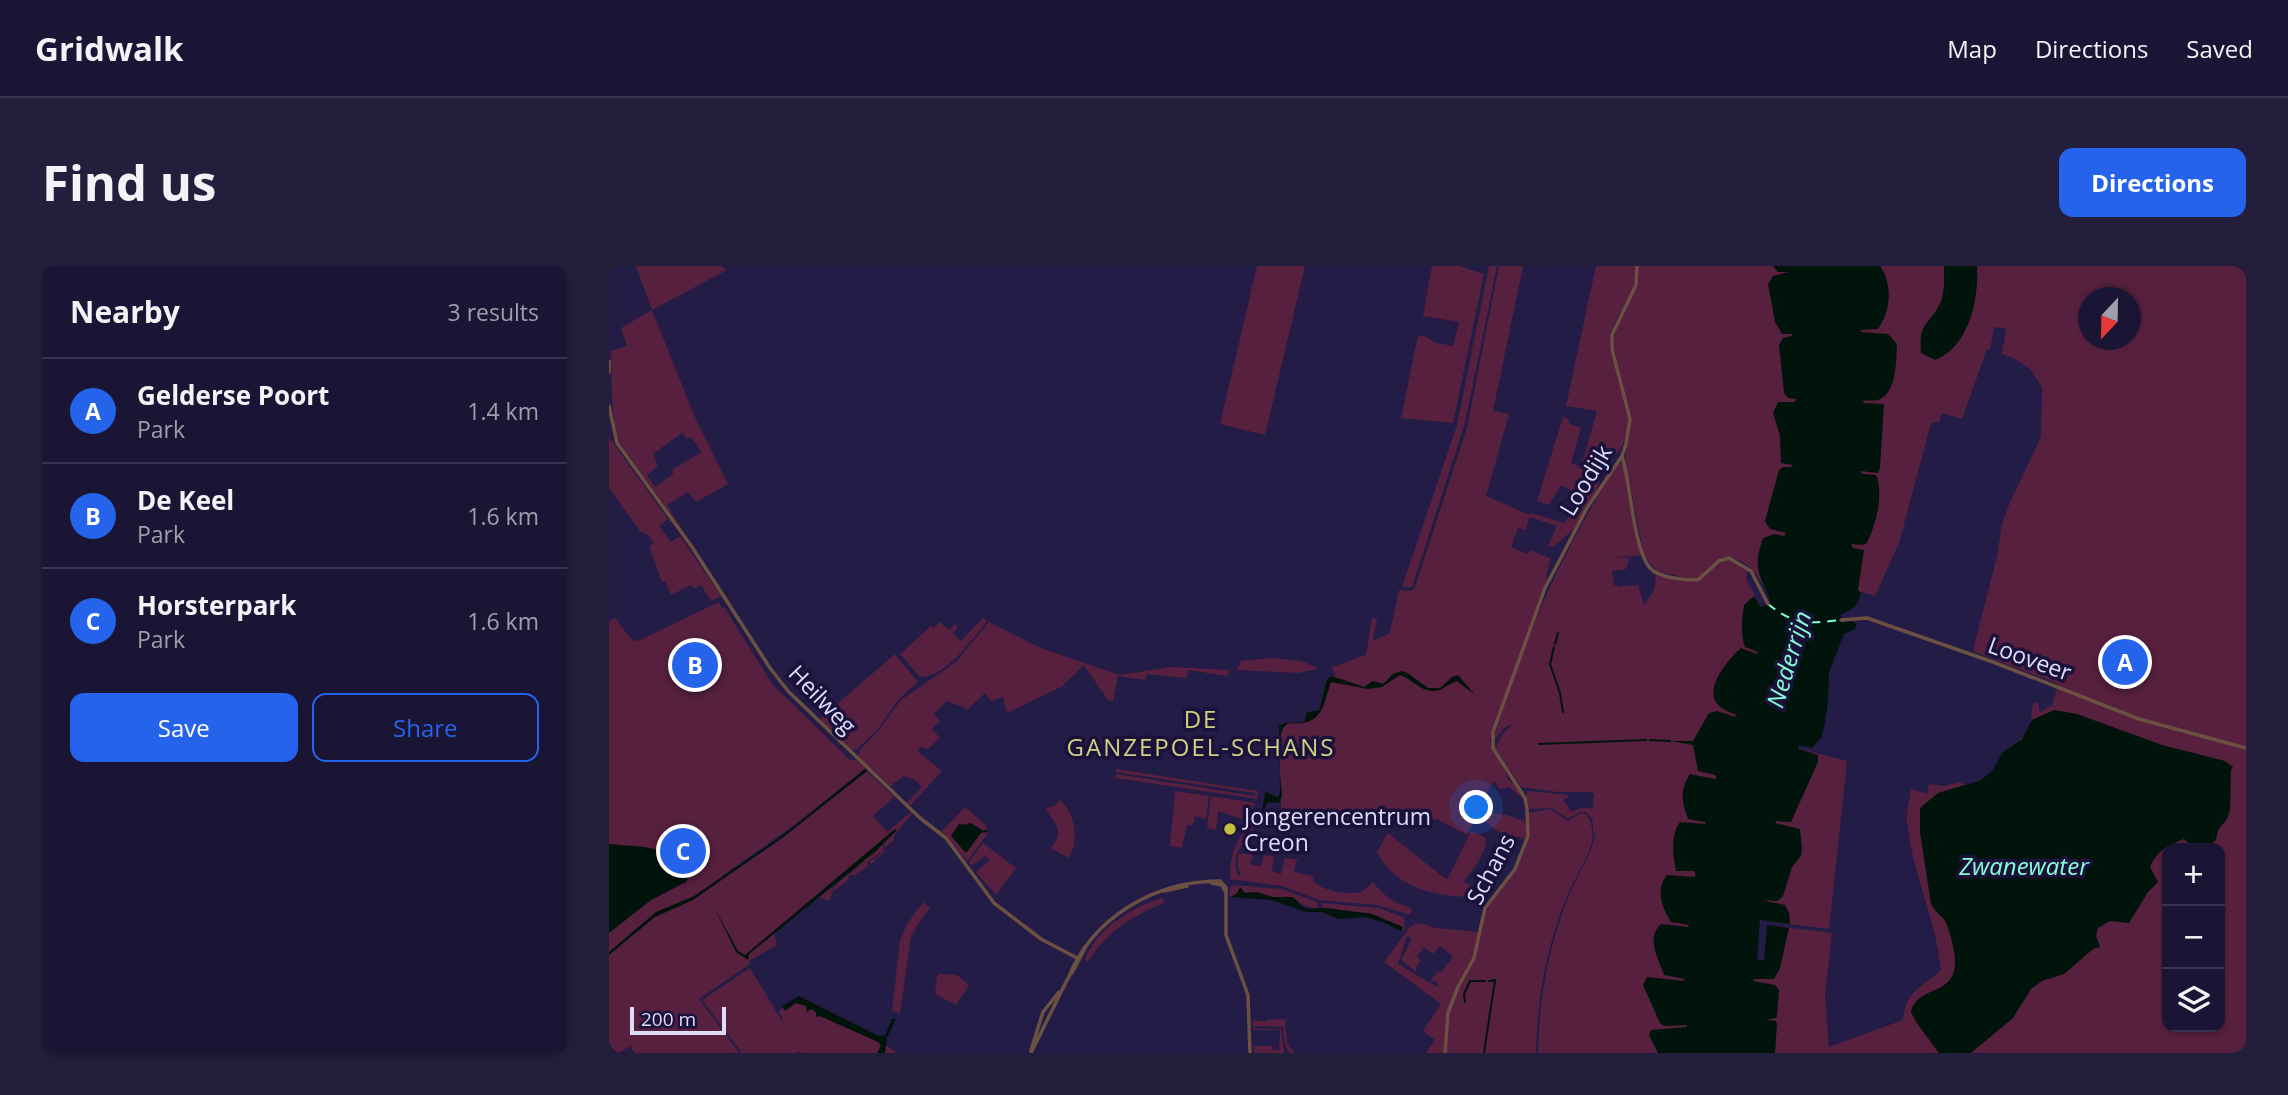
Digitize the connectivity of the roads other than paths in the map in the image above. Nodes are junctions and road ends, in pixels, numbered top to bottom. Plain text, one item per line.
1 (1637, 266) edge
2 (609, 361) edge
3 (609, 372) edge
4 (609, 406) edge
5 (1622, 456) junction
6 (1545, 588) joint
7 (1769, 604) dead end
8 (1841, 620) dead end
9 (2246, 748) edge
10 (1078, 959) junction
11 (1030, 1053) edge
12 (1249, 1053) edge
13 (1445, 1053) edge

1 - 5 street, Loodijk
2 - 3 street
4 - 10 street, Heilweg
5 - 6 street, Loodijk
5 - 7 street
6 - 13 street, Schans
8 - 9 street, Looveer
10 - 11 street
10 - 12 street

